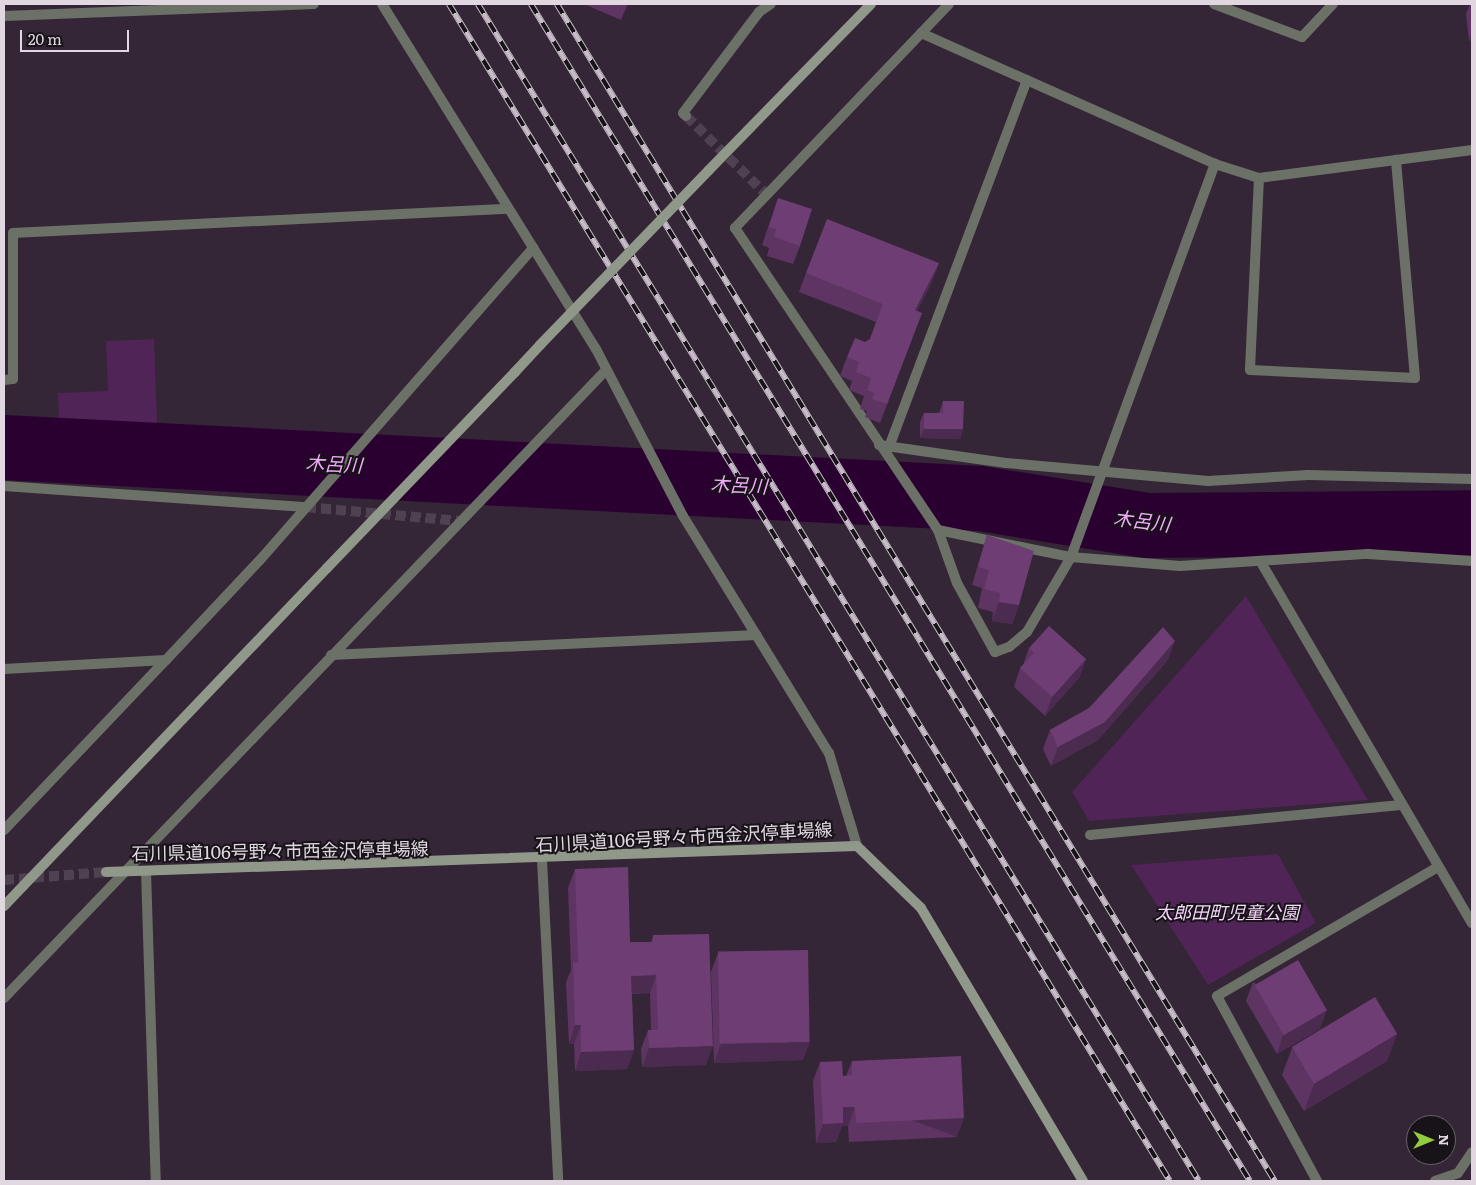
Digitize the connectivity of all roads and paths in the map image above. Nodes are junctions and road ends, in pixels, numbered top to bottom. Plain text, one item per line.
1 (314, 4) edge
2 (382, 4) edge
3 (771, 4) edge
4 (871, 4) edge
5 (949, 4) edge
6 (1214, 4) edge
7 (1333, 4) edge
8 (4, 16) edge
9 (921, 33) junction
10 (1027, 80) junction
11 (686, 116) dead end
12 (1472, 150) edge
13 (1396, 160) junction
14 (1215, 164) junction
15 (1259, 178) junction
16 (507, 209) junction
17 (533, 248) junction
18 (606, 370) junction
19 (4, 380) edge
20 (884, 446) junction
21 (1098, 474) junction
22 (1472, 479) edge
23 (4, 486) edge
24 (306, 508) junction
25 (938, 530) junction
26 (1071, 557) junction
27 (1472, 561) edge
28 (1262, 564) junction
29 (756, 635) junction
30 (331, 655) junction
31 (166, 660) junction
32 (4, 669) edge
33 (1402, 805) junction
34 (4, 830) edge
35 (1090, 835) dead end
36 (857, 846) junction
37 (542, 860) junction
38 (1438, 867) junction
39 (122, 871) junction
40 (146, 871) junction
41 (106, 872) tunnel mouth
42 (4, 906) edge
43 (1472, 924) edge
44 (4, 998) edge
45 (1472, 1152) edge
46 (156, 1181) edge
47 (558, 1181) edge
48 (1083, 1181) edge
49 (1317, 1181) edge
50 (1435, 1181) edge

1 - 8 street
2 - 16 street
3 - 11 street
4 - 42 street, bridge
5 - 9 street
6 - 7 street
9 - 10 street
9 - 20 street
10 - 14 street
10 - 20 street
12 - 13 street
13 - 15 street
13 - 15 street
14 - 15 street
14 - 21 street
16 - 17 street
16 - 19 street
17 - 18 street
17 - 24 street
18 - 29 street
18 - 30 street
20 - 21 street
20 - 25 street
21 - 22 street
21 - 26 street
23 - 24 street
24 - 31 street
25 - 26 street
25 - 26 street
26 - 28 street
27 - 28 street
28 - 33 street
29 - 30 street
29 - 36 street
30 - 39 street
31 - 32 street
31 - 34 street
33 - 35 street
33 - 38 street
36 - 37 street, 石川県道106号野々市西金沢停車場線
36 - 48 street, 石川県道106号野々市西金沢停車場線
37 - 40 street, 石川県道106号野々市西金沢停車場線
37 - 47 street
38 - 43 street
38 - 49 street
39 - 40 street, 石川県道106号野々市西金沢停車場線
39 - 41 street, 石川県道106号野々市西金沢停車場線
39 - 44 street
40 - 46 street
45 - 50 street

